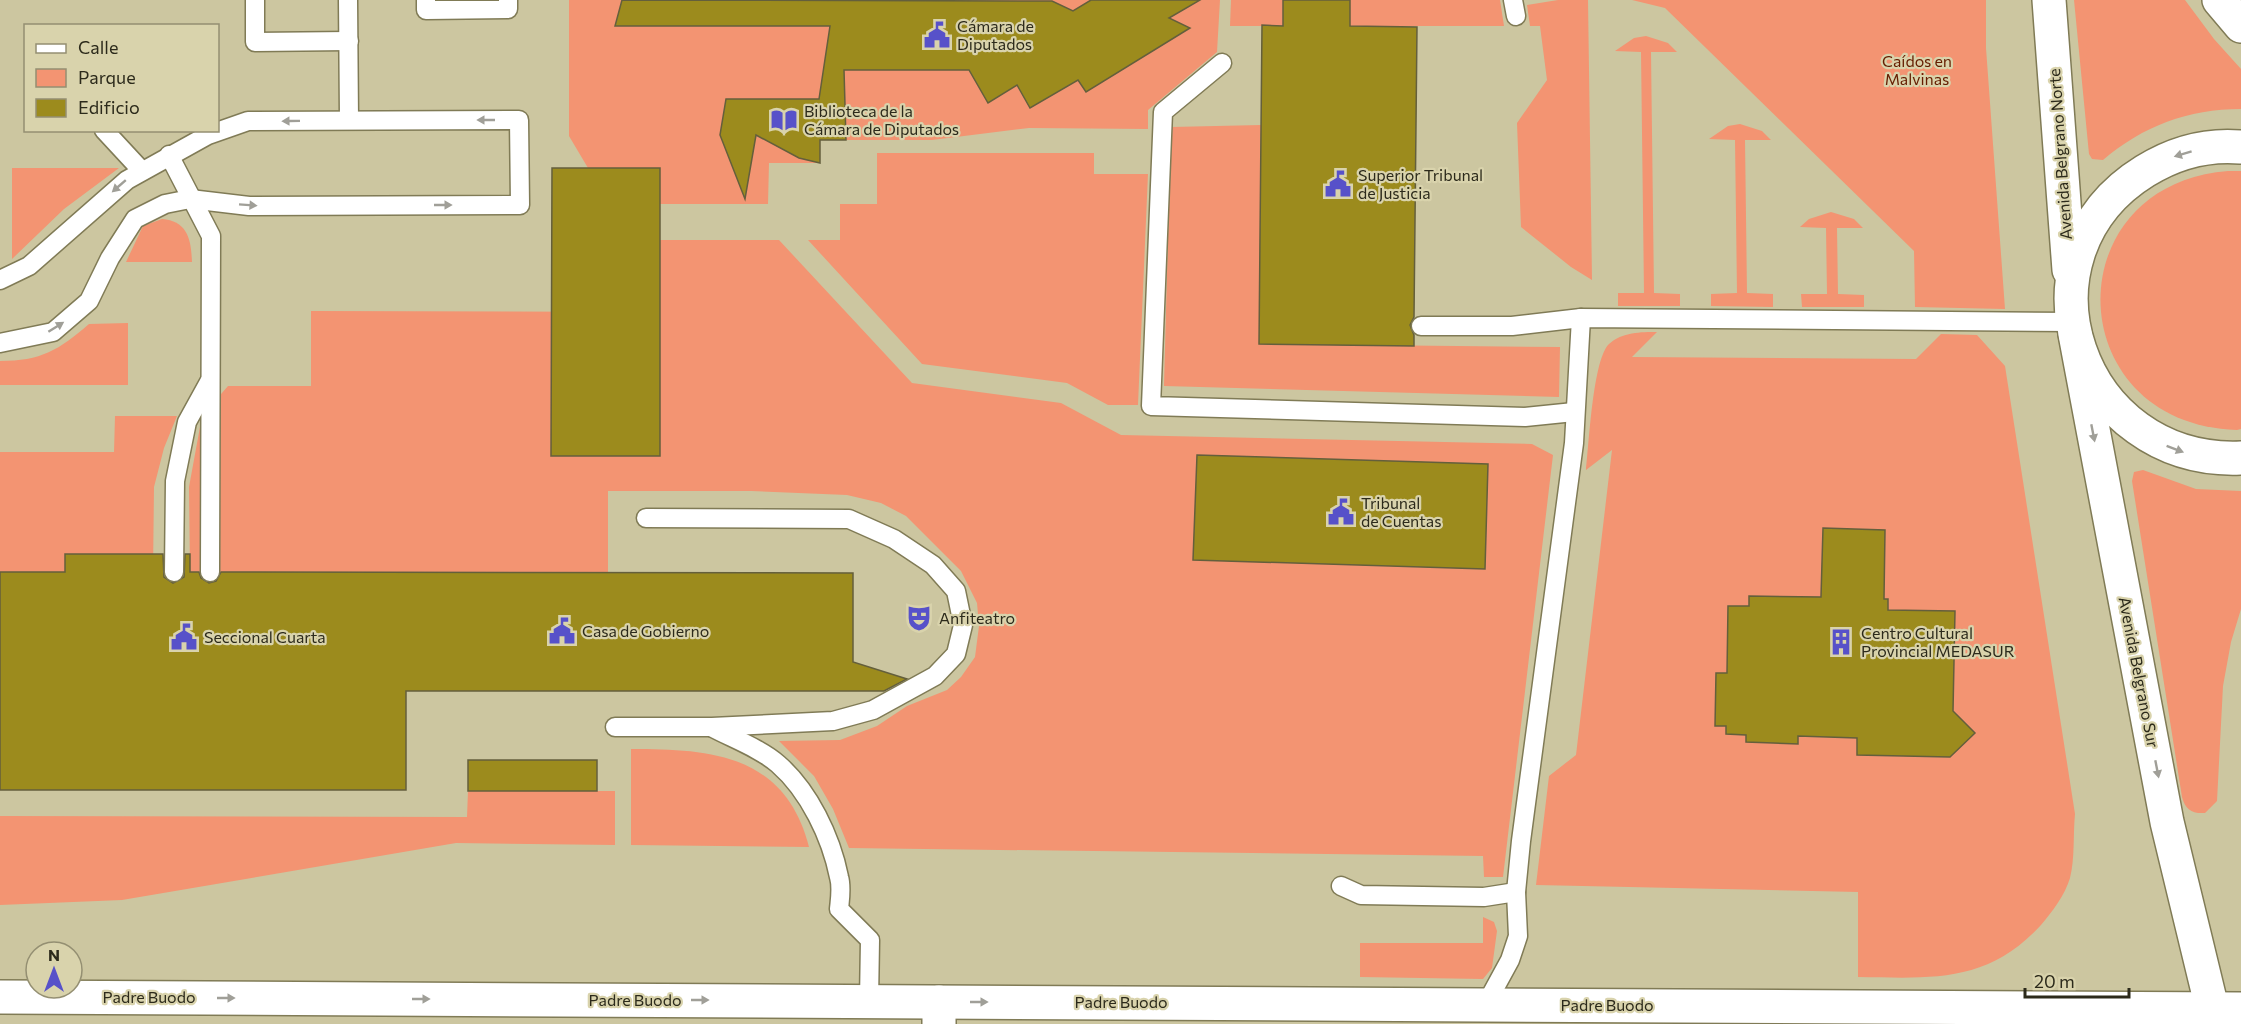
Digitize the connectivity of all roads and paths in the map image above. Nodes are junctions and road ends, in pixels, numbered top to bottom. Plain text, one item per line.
1 (255, 0) edge
2 (348, 0) edge
3 (426, 0) edge
4 (508, 0) edge
5 (2049, 0) edge
6 (2219, 0) edge
7 (2241, 26) edge
8 (349, 41) junction
9 (1222, 63) dead end
10 (349, 119) junction
11 (219, 131) edge
12 (106, 132) edge
13 (217, 132) edge
14 (2237, 146) edge
15 (169, 155) junction
16 (142, 171) junction
17 (190, 199) junction
18 (0, 280) edge
19 (1581, 318) junction
20 (2073, 321) junction
21 (1421, 326) dead end
22 (0, 343) edge
23 (210, 381) junction
24 (1574, 412) junction
25 (2241, 458) edge
26 (646, 518) dead end
27 (174, 572) dead end
28 (210, 572) dead end
29 (615, 727) dead end
30 (712, 727) junction
31 (1341, 886) dead end
32 (1516, 892) junction
33 (0, 997) edge
34 (868, 1001) junction
35 (1486, 1005) junction
36 (2226, 1008) edge
37 (939, 1013) edge

1 - 8 lane
2 - 8 lane
3 - 4 lane
5 - 20 main road, Avenida Belgrano Norte
6 - 7 main road
8 - 10 lane
9 - 24 lane
10 -> 11 lane
17 -> 10 lane
12 - 16 lane
13 -> 15 lane
14 -> 20 main road
15 - 16 lane
15 - 17 lane
16 -> 18 lane
22 -> 17 lane
17 - 23 lane
19 - 20 lane
19 - 21 lane
19 - 24 lane
20 -> 25 main road
20 -> 36 main road, Avenida Belgrano Sur
23 - 27 lane
23 - 28 lane
24 - 32 lane
26 - 30 lane
29 - 30 lane
30 - 34 lane
31 - 32 lane
32 - 35 lane
33 -> 34 main road, Padre Buodo
34 - 37 main road, Padre Buodo
35 - 36 main road, Padre Buodo
37 -> 35 main road, Padre Buodo

